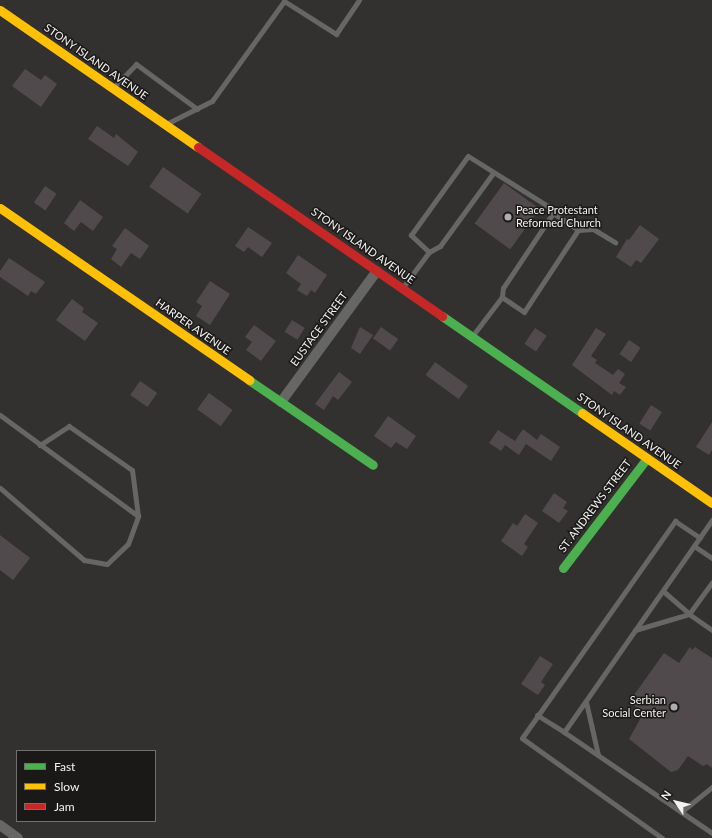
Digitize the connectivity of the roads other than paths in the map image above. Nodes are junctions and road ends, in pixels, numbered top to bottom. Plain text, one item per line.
1 (359, 0) edge
2 (0, 10) edge
3 (113, 88) junction
4 (197, 108) junction
5 (166, 124) junction
6 (493, 173) junction
7 (0, 208) edge
8 (553, 214) junction
9 (578, 230) junction
10 (615, 242) dead end
11 (429, 252) junction
12 (377, 271) junction
13 (402, 288) junction
14 (502, 297) junction
15 (472, 336) junction
16 (281, 402) junction
17 (0, 415) edge
18 (40, 445) junction
19 (647, 458) junction
20 (373, 465) dead end
21 (0, 488) edge
22 (712, 503) edge
23 (138, 516) junction
24 (712, 520) edge
25 (700, 538) junction
26 (694, 546) junction
27 (712, 558) edge
28 (563, 568) dead end
29 (712, 582) edge
30 (663, 591) junction
31 (689, 614) junction
32 (636, 630) junction
33 (712, 630) edge
34 (586, 702) junction
35 (537, 716) junction
36 (564, 732) junction
37 (598, 755) junction
38 (712, 787) edge
39 (682, 812) junction
40 (0, 825) edge
41 (712, 833) edge
42 (18, 838) edge
43 (662, 838) edge

1 - 4 lane
2 - 3 street, STONY ISLAND AVENUE
3 - 4 lane
3 - 5 street, STONY ISLAND AVENUE
4 - 5 lane
5 - 12 street, STONY ISLAND AVENUE
6 - 8 lane
6 - 11 lane
6 - 11 lane
7 - 16 street, HARPER AVENUE
8 - 9 lane
8 - 14 lane
9 - 10 lane
9 - 14 lane
11 - 13 lane
12 - 13 street, STONY ISLAND AVENUE
12 - 16 street, EUSTACE STREET
13 - 15 street, STONY ISLAND AVENUE
14 - 15 lane
15 - 19 street, STONY ISLAND AVENUE
16 - 20 street, HARPER AVENUE
17 - 18 lane
18 - 23 lane
18 - 23 lane
19 - 22 street, STONY ISLAND AVENUE
19 - 28 street, ST. ANDREWS STREET
21 - 23 lane
24 - 25 lane
25 - 26 lane
25 - 35 lane
26 - 27 lane
26 - 30 lane
29 - 31 lane
30 - 31 lane
30 - 32 lane
31 - 32 lane
31 - 33 lane
32 - 34 lane
34 - 36 lane
34 - 37 lane
35 - 36 lane
35 - 43 lane
36 - 37 lane
37 - 39 lane
38 - 39 lane
39 - 41 lane
40 - 42 street

